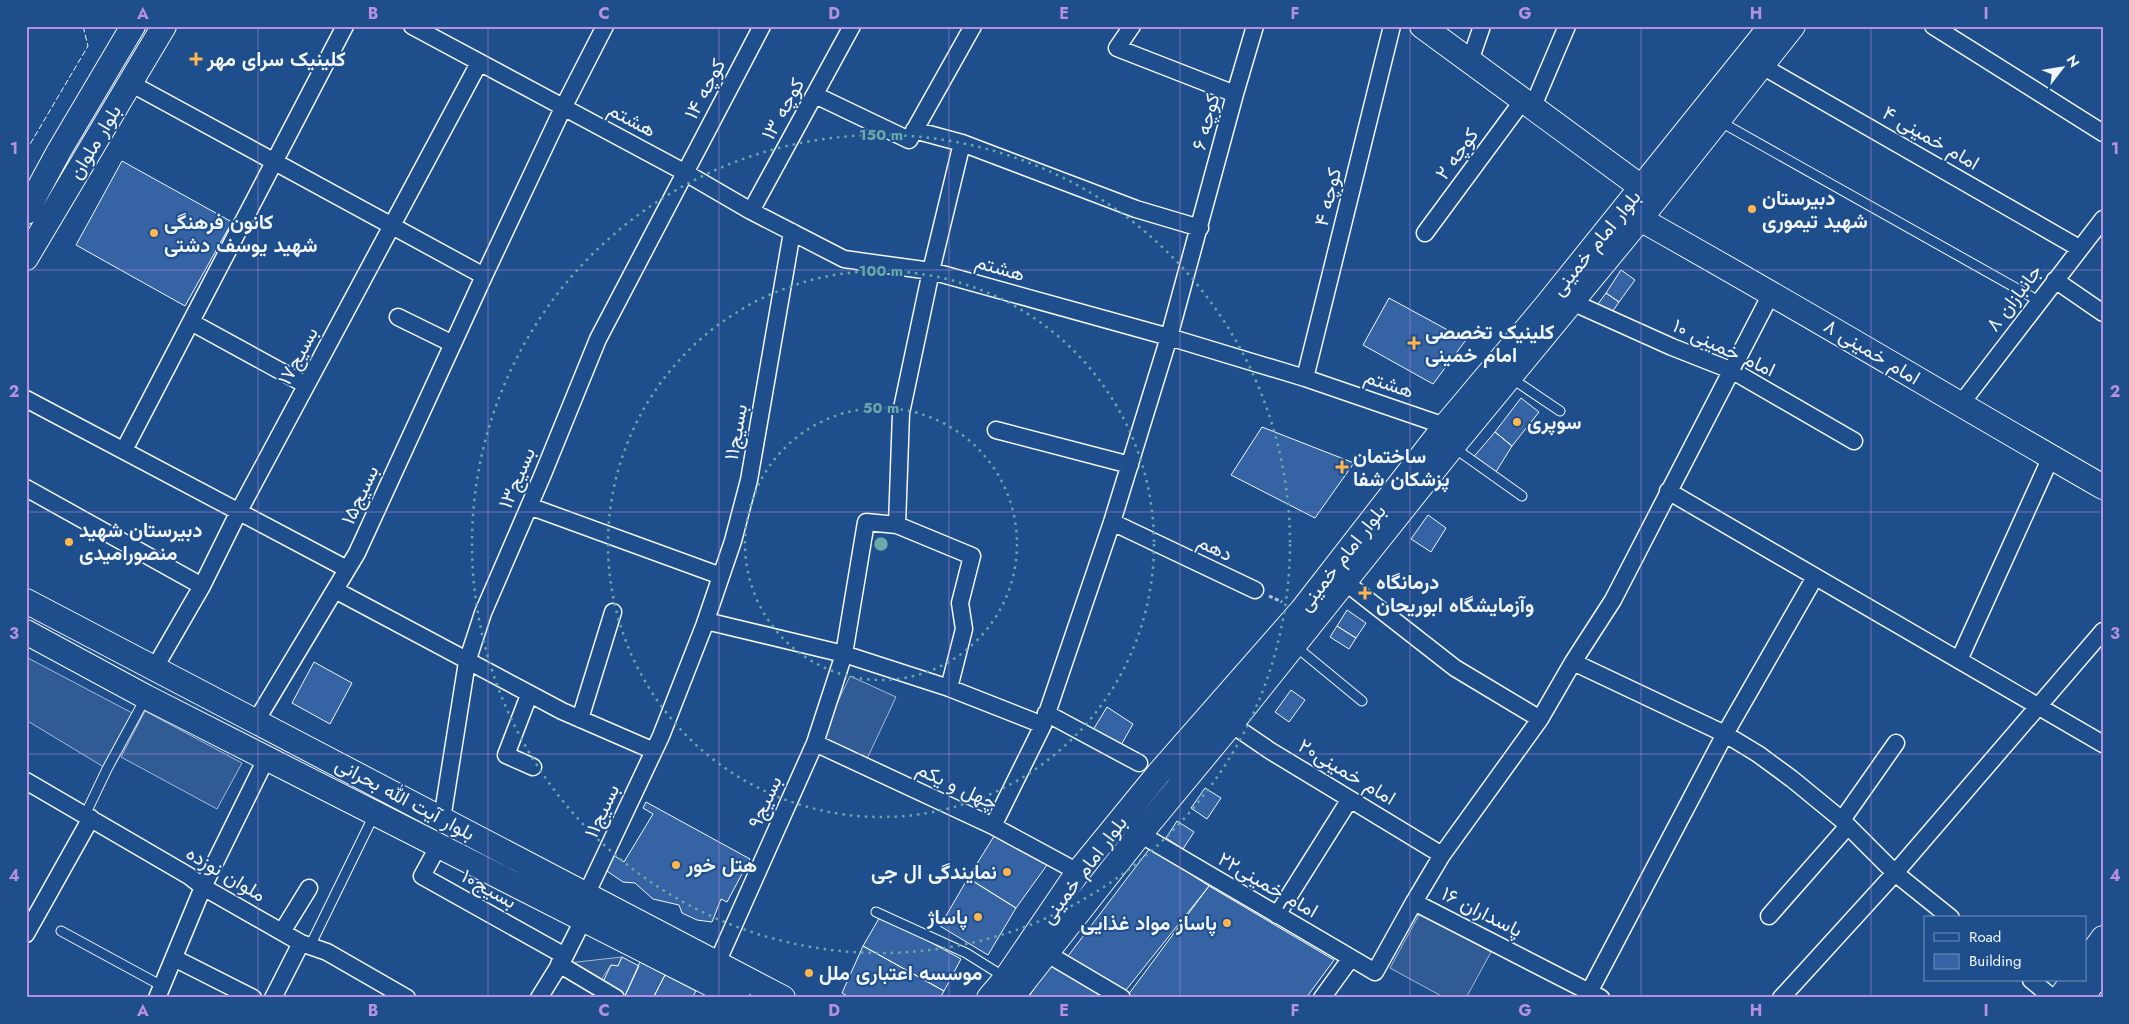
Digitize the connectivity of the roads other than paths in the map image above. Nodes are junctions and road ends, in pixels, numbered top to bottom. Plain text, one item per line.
1 (164, 26) edge
2 (345, 26) edge
3 (412, 26) edge
4 (605, 26) edge
5 (762, 26) edge
6 (852, 26) edge
7 (973, 26) edge
8 (1132, 26) edge
9 (1255, 26) edge
10 (1392, 26) edge
11 (1422, 26) edge
12 (1482, 26) edge
13 (1567, 26) edge
14 (1771, 26) edge
15 (1793, 26) edge
16 (1933, 26) edge
17 (125, 29) edge
18 (1470, 61) junction
19 (479, 62) junction
20 (1762, 66) junction
21 (130, 83) junction
22 (1235, 94) junction
23 (815, 95) junction
24 (90, 100) junction
25 (1528, 103) junction
26 (563, 108) junction
27 (112, 114) junction
28 (1719, 121) junction
29 (914, 130) junction
30 (2103, 132) edge
31 (962, 143) junction
32 (275, 162) junction
33 (684, 172) junction
34 (1641, 187) junction
35 (26, 212) edge
36 (751, 212) junction
37 (1640, 219) junction
38 (2103, 219) edge
39 (392, 226) junction
40 (1200, 228) junction
41 (792, 232) junction
42 (1425, 233) dead end
43 (2079, 248) junction
44 (26, 258) edge
45 (931, 271) junction
46 (484, 276) junction
47 (2055, 280) junction
48 (1772, 292) junction
49 (2039, 301) junction
50 (1572, 302) junction
51 (2103, 313) edge
52 (398, 317) dead end
53 (191, 322) junction
54 (1169, 337) junction
55 (453, 344) junction
56 (1733, 371) junction
57 (1305, 378) junction
58 (1510, 378) junction
59 (306, 385) junction
60 (26, 399) edge
61 (1960, 405) junction
62 (1560, 411) dead end
63 (996, 430) dead end
64 (1449, 436) junction
65 (1854, 441) dead end
66 (124, 450) junction
67 (2051, 457) junction
68 (1130, 465) junction
69 (2103, 487) edge
70 (26, 488) edge
71 (1668, 491) junction
72 (1522, 496) dead end
73 (529, 506) junction
74 (239, 510) junction
75 (1112, 522) junction
76 (897, 525) junction
77 (347, 569) junction
78 (721, 576) junction
79 (1815, 577) junction
80 (1346, 582) junction
81 (202, 586) junction
82 (335, 590) junction
83 (1255, 590) road end
84 (26, 601) edge
85 (613, 612) dead end
86 (704, 627) junction
87 (2103, 630) edge
88 (26, 632) edge
89 (96, 638) junction
90 (1294, 645) junction
91 (844, 654) junction
92 (1959, 660) junction
93 (467, 662) junction
94 (1573, 662) junction
95 (86, 664) junction
96 (154, 669) junction
97 (949, 688) junction
98 (529, 694) junction
99 (146, 697) junction
100 (1362, 701) dead end
101 (2038, 706) junction
102 (1044, 719) junction
103 (1540, 719) junction
104 (580, 720) junction
105 (256, 721) junction
106 (1231, 724) junction
107 (1724, 734) junction
108 (815, 742) junction
109 (1896, 743) dead end
110 (2103, 744) edge
111 (654, 752) junction
112 (267, 758) junction
113 (1140, 763) dead end
114 (533, 767) dead end
115 (26, 781) edge
116 (1350, 799) junction
117 (375, 812) junction
118 (88, 816) junction
119 (442, 819) junction
120 (1845, 823) junction
121 (993, 826) junction
122 (1140, 834) junction
123 (438, 845) junction
124 (1098, 847) junction
125 (1442, 854) junction
126 (1118, 862) junction
127 (1078, 872) junction
128 (1895, 873) junction
129 (203, 887) junction
130 (309, 888) dead end
131 (586, 895) junction
132 (1414, 902) junction
133 (876, 912) dead end
134 (1277, 915) junction
135 (1769, 916) dead end
136 (1949, 916) edge
137 (584, 918) junction
138 (61, 931) dead end
139 (282, 932) junction
140 (27, 933) edge
141 (2103, 938) edge
142 (305, 944) junction
143 (1046, 953) junction
144 (174, 958) junction
145 (1351, 958) junction
146 (562, 960) junction
147 (2086, 962) edge
148 (2103, 968) edge
149 (1375, 972) joint
150 (709, 981) edge
151 (2033, 982) edge
152 (2072, 982) edge
153 (1009, 988) edge
154 (159, 992) edge
155 (1592, 995) edge
156 (253, 998) edge
157 (273, 998) edge
158 (407, 998) edge
159 (539, 998) edge
160 (616, 998) edge
161 (738, 998) edge
162 (783, 998) edge
163 (989, 998) edge
164 (1122, 998) edge
165 (1322, 998) edge
166 (1781, 998) edge
167 (2053, 998) edge
168 (2060, 998) edge
169 (2081, 998) edge

1 - 21 main road, بلوار ملوان
2 - 32 street
3 - 19 street, هشتم
4 - 26 street, بسیج۱۵
5 - 33 street, کوچه ۱۴
6 - 23 street, کوچه ۱۳
7 - 29 street
8 - 22 street
9 - 22 street, کوچه ۶
10 - 57 street, کوچه ۴
11 - 18 main road
12 - 18 street
13 - 25 street, کوچه ۲
14 - 34 main road, بلوار امام خمینی
15 - 20 main road, بلوار امام خمینی
16 - 30 street
17 - 24 main road, بلوار ملوان
18 - 25 main road
19 - 26 street, هشتم
19 - 39 street, بسیج۱۷
20 - 28 main road, بلوار امام خمینی
20 - 43 street, امام خمینی ۴
21 - 27 main road, بلوار ملوان
21 - 32 street
22 - 40 street, کوچه ۶
23 - 29 street
23 - 36 street, کوچه ۱۳
24 - 27 main road
24 - 35 main road, بلوار ملوان
25 - 34 main road
25 - 42 street, کوچه ۲
26 - 33 street, هشتم
26 - 46 street, بسیج۱۵
27 - 44 main road, بلوار ملوان
28 - 37 main road, بلوار امام خمینی
28 - 49 lane
29 - 31 street
31 - 40 street
31 - 45 street
32 - 39 street
32 - 53 street
33 - 36 street, هشتم
33 - 73 street, بسیج۱۳
34 - 64 main road, بلوار امام خمینی
36 - 41 street, هشتم
37 - 48 main road, امام خمینی ۸
37 - 50 main road, بلوار امام خمینی
38 - 43 street, جانبازان ۸
39 - 46 street
39 - 59 street, بسیج۱۷
40 - 54 street, کوچه ۶
41 - 45 street, هشتم
41 - 78 street, بسیج۱۱
43 - 47 street, جانبازان ۸
45 - 54 street, هشتم
45 - 76 street
46 - 55 street, بسیج۱۵
47 - 49 street, جانبازان ۸
47 - 51 street
48 - 56 street
48 - 61 main road, امام خمینی ۸
49 - 61 street, جانبازان ۸
50 - 56 street, امام خمینی ۱۰
50 - 58 main road, بلوار امام خمینی
52 - 55 street
53 - 59 street
53 - 66 street
54 - 57 street, هشتم
54 - 68 street, کوچه ۶
55 - 77 street, بسیج۱۵
56 - 65 street, امام خمینی ۱۰
56 - 71 street
57 - 64 street, هشتم
58 - 62 lane
58 - 64 main road, بلوار امام خمینی
59 - 74 street, بسیج۱۷
60 - 66 street
61 - 67 main road, امام خمینی ۸
63 - 68 street
64 - 72 lane
64 - 80 main road, بلوار امام خمینی
64 - 124 main road, بلوار امام خمینی
66 - 74 street
67 - 69 main road, امام خمینی ۸
67 - 92 street
68 - 75 street, کوچه ۶
70 - 81 street
71 - 79 street
71 - 94 street
73 - 78 street
73 - 93 street, بسیج۱۳
74 - 77 street
74 - 81 street, بسیج۱۷
75 - 83 street, دهم
75 - 102 street, کوچه ۶
76 - 91 street, بسیج۹
76 - 97 street
77 - 82 street, بسیج۱۵
78 - 86 street, بسیج۱۱
79 - 92 street
79 - 107 street
80 - 90 main road, بلوار امام خمینی
80 - 103 street
81 - 96 street, بسیج۱۷
82 - 93 street
82 - 105 street, بسیج۱۵
84 - 89 main road, بلوار آیت الله بحرانی
85 - 104 street
86 - 91 street
86 - 111 street, بسیج۱۱
87 - 101 street
88 - 95 main road, بلوار آیت الله بحرانی
89 - 95 main road
89 - 96 main road, بلوار آیت الله بحرانی
90 - 100 lane
90 - 106 main road, بلوار امام خمینی
91 - 97 street
91 - 108 street, بسیج۹
92 - 101 street
93 - 98 street
93 - 119 street, بسیج۱۳
94 - 103 street
94 - 107 street
95 - 99 main road, بلوار آیت الله بحرانی
96 - 105 main road, بلوار آیت الله بحرانی
97 - 102 street
98 - 104 street
98 - 114 street
99 - 112 main road, بلوار آیت الله بحرانی
99 - 118 lane
101 - 110 street
101 - 128 street
102 - 113 street
102 - 121 street, کوچه ۶
103 - 125 street
104 - 111 street
105 - 119 main road, بلوار آیت الله بحرانی
106 - 116 street, امام خمینی۲۰
106 - 122 main road, بلوار امام خمینی
107 - 120 street
107 - 155 street
108 - 121 street, چهل و یکم
108 - 150 street, بسیج۹
109 - 120 street
111 - 131 street, بسیج۱۱
112 - 117 main road, بلوار آیت الله بحرانی
112 - 129 street
115 - 118 street, ملوان نوزده
116 - 125 street, امام خمینی۲۰
116 - 134 street
117 - 123 main road, بلوار آیت الله بحرانی
117 - 142 lane
118 - 129 street, ملوان نوزده
118 - 140 street
119 - 131 main road, بلوار آیت الله بحرانی
120 - 128 street
120 - 135 street
121 - 127 street, چهل و یکم
122 - 126 main road, بلوار امام خمینی
122 - 134 street, امام خمینی۲۲
123 - 137 main road, بلوار آیت الله بحرانی
123 - 146 street, بسیج۱۰
124 - 126 main road
124 - 127 main road, بلوار امام خمینی
125 - 132 street
126 - 143 main road, بلوار امام خمینی
127 - 153 main road, بلوار امام خمینی
128 - 136 street
128 - 166 street
129 - 139 street, ملوان نوزده
129 - 144 street
130 - 139 street
131 - 150 main road, بلوار آیت الله بحرانی
132 - 149 street, پاسداران ۱۶
132 - 155 street, پاسداران ۱۶
133 - 153 lane
134 - 145 street, امام خمینی۲۲
137 - 146 street
137 - 150 main road, بلوار آیت الله بحرانی
138 - 154 lane
139 - 142 street, ملوان نوزده
141 - 147 main road
142 - 157 street
142 - 158 street, ملوان نوزده
143 - 153 main road, بلوار امام خمینی
143 - 164 street
144 - 154 street
144 - 156 street
145 - 149 street, امام خمینی۲۲
145 - 165 street
146 - 159 street
146 - 160 street
148 - 169 main road
150 - 161 main road, بلوار آیت الله بحرانی
150 - 162 main road, بلوار آیت الله بحرانی
151 - 167 street
152 - 168 main road
153 - 163 main road, بلوار امام خمینی

